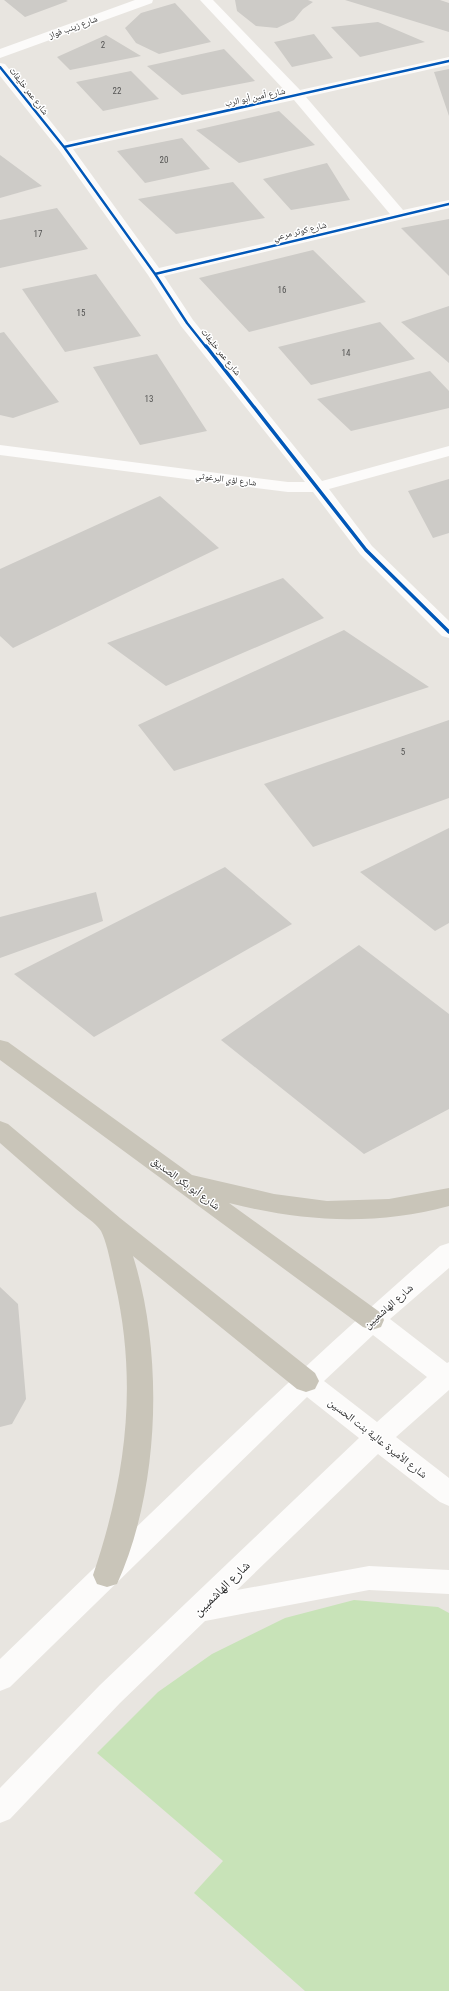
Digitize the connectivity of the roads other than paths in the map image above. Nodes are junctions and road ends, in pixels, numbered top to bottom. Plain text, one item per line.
1 (147, 0) edge
2 (206, 0) edge
3 (0, 54) edge
4 (449, 61) edge
5 (0, 67) edge
6 (298, 96) junction
7 (64, 147) junction
8 (449, 204) edge
9 (399, 215) junction
10 (155, 274) junction
11 (0, 450) edge
12 (449, 451) edge
13 (318, 487) junction
14 (449, 632) edge
15 (0, 1048) edge
16 (0, 1130) edge
17 (183, 1181) junction
18 (449, 1197) edge
19 (111, 1225) junction
20 (449, 1253) edge
21 (372, 1320) junction
22 (448, 1376) edge
23 (306, 1381) junction
24 (377, 1438) junction
25 (449, 1494) edge
26 (107, 1575) junction
27 (449, 1582) edge
28 (198, 1610) junction
29 (0, 1678) edge
30 (0, 1809) edge

1 - 3 street, شارع زينب فواز
2 - 6 street
4 - 6 street, شارع أمين أبو الرب
5 - 7 street, شارع عمر خليفات
6 - 7 street, شارع أمين أبو الرب
6 - 9 street
7 - 10 street, شارع عمر خليفات
8 - 9 street, شارع كوثر مرعي
9 - 10 street, شارع كوثر مرعي
10 - 13 street, شارع عمر خليفات
11 - 13 street, شارع لؤي البرغوثي
12 - 13 street, شارع لؤي البرغوثي
13 - 14 street, شارع عمر خليفات
15 - 17 main road, شارع أبو بكر الصديق
16 - 19 main road
17 - 18 main road
17 - 21 main road, شارع أبو بكر الصديق
19 - 23 main road
19 - 26 main road
20 - 21 street, شارع الهاشميين
21 - 22 street
21 - 23 street, شارع الهاشميين
22 - 24 street, شارع الهاشميين
23 - 24 street, شارع الأميرة عالية بنت الحسين
23 - 26 street, شارع الهاشميين
24 - 25 street, شارع الأميرة عالية بنت الحسين
24 - 28 street, شارع الهاشميين
26 - 29 street, شارع الهاشميين
27 - 28 street
28 - 30 street, شارع الهاشميين

